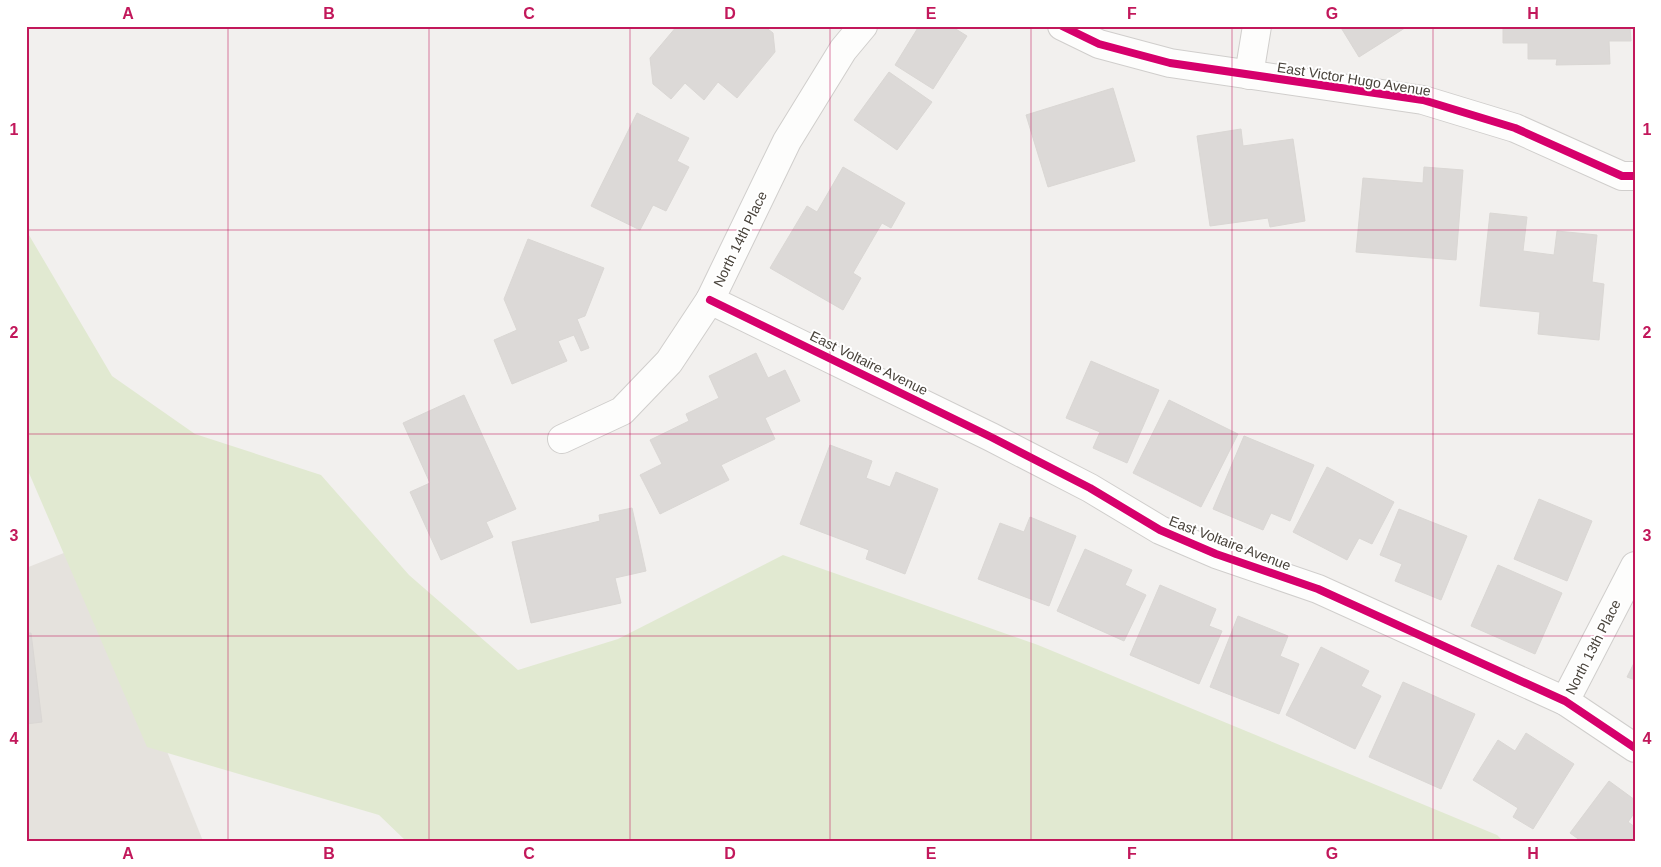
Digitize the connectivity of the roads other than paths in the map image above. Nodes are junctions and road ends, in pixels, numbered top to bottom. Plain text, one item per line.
1 (863, 26) edge
2 (1062, 26) edge
3 (1258, 26) edge
4 (1248, 75) junction
5 (1635, 176) edge
6 (710, 300) junction
7 (562, 439) dead end
8 (1635, 566) edge
9 (1566, 701) junction
10 (1635, 748) edge

1 - 6 street, North 14th Place
2 - 4 street, East Victor Hugo Avenue
3 - 4 street
4 - 5 street, East Victor Hugo Avenue
6 - 7 street, North 14th Place
6 - 9 street, East Voltaire Avenue
8 - 9 street, North 13th Place
9 - 10 street, East Voltaire Avenue

